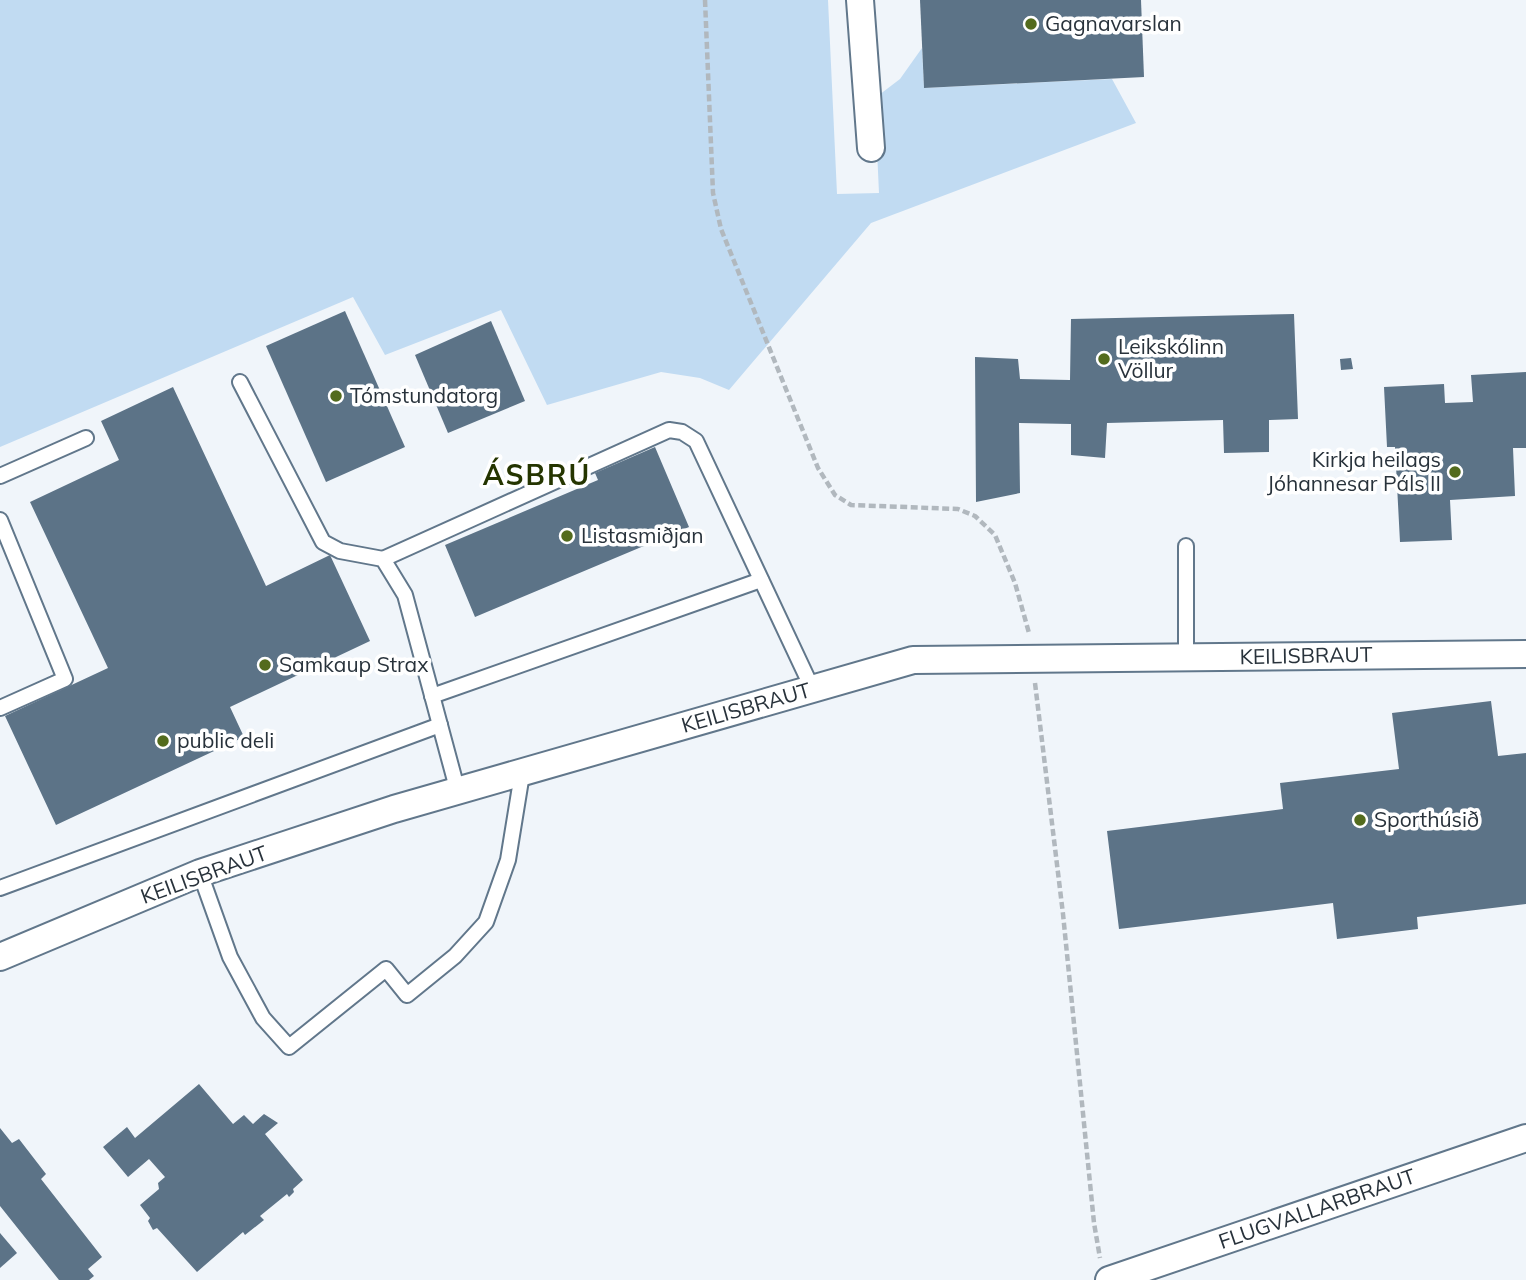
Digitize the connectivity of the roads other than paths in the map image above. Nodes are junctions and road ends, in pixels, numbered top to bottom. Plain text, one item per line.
1 (860, 0) edge
2 (871, 148) dead end
3 (240, 382) dead end
4 (86, 438) dead end
5 (0, 476) edge
6 (0, 520) edge
7 (1186, 546) dead end
8 (383, 559) junction
9 (761, 580) junction
10 (1526, 654) edge
11 (1186, 657) junction
12 (812, 688) junction
13 (432, 696) junction
14 (0, 709) edge
15 (440, 725) junction
16 (522, 774) junction
17 (458, 792) junction
18 (200, 873) junction
19 (0, 888) edge
20 (1, 953) edge
21 (1526, 1138) edge
22 (1105, 1274) edge

1 - 2 street
3 - 8 lane
4 - 5 lane
6 - 14 lane
7 - 11 lane
8 - 9 lane
8 - 13 lane
9 - 12 lane
9 - 13 lane
10 - 11 street, KEILISBRAUT
11 - 12 street, KEILISBRAUT
12 - 16 street, KEILISBRAUT
13 - 15 lane
15 - 17 lane
15 - 19 lane
16 - 17 street, KEILISBRAUT
16 - 18 lane
17 - 18 street, KEILISBRAUT
18 - 20 street, KEILISBRAUT
21 - 22 street, FLUGVALLARBRAUT

